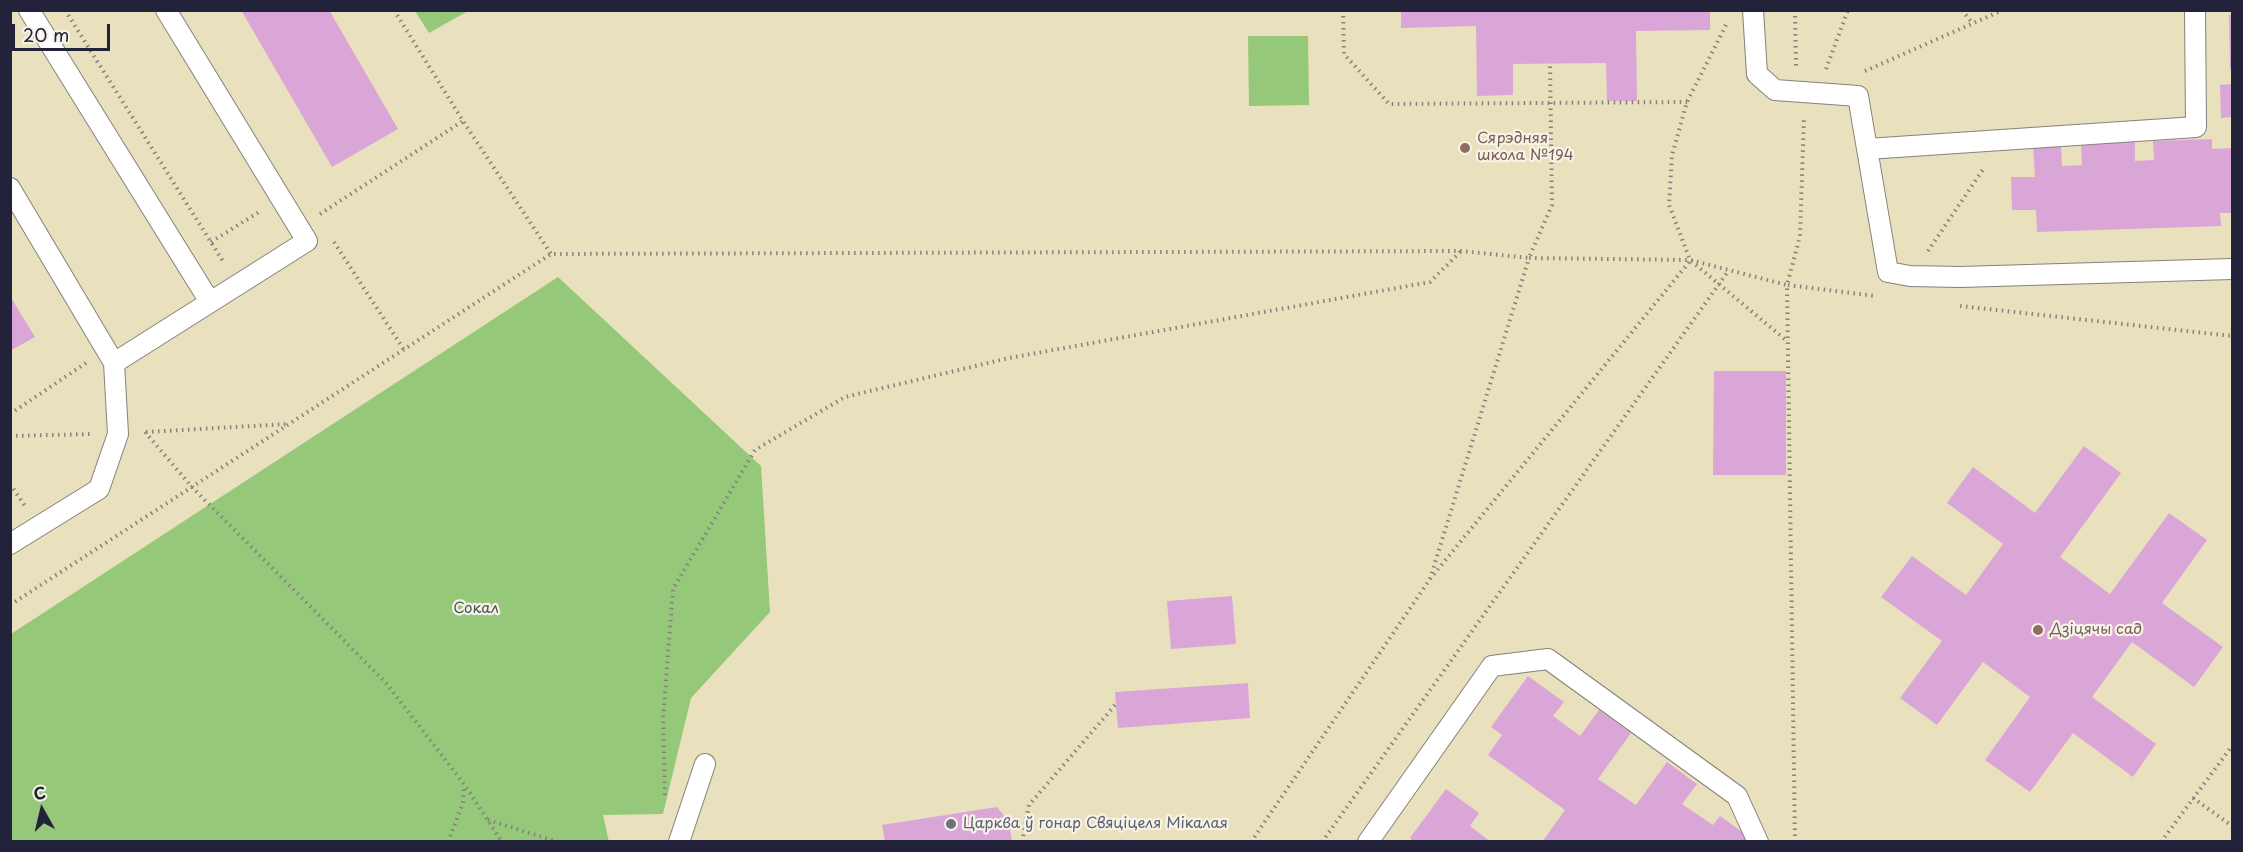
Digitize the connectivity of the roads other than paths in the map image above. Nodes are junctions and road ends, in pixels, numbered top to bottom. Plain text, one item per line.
1 (29, 10) edge
2 (166, 10) edge
3 (1753, 10) edge
4 (2195, 10) edge
5 (1867, 149) junction
6 (10, 188) edge
7 (2232, 269) edge
8 (210, 302) junction
9 (114, 363) junction
10 (10, 544) edge
11 (705, 764) dead end
12 (679, 842) edge
13 (1368, 842) edge
14 (1758, 842) edge

1 - 8 lane
2 - 8 lane
3 - 5 lane
4 - 5 lane
5 - 7 lane
6 - 9 lane
8 - 9 lane
9 - 10 lane
11 - 12 lane
13 - 14 lane

